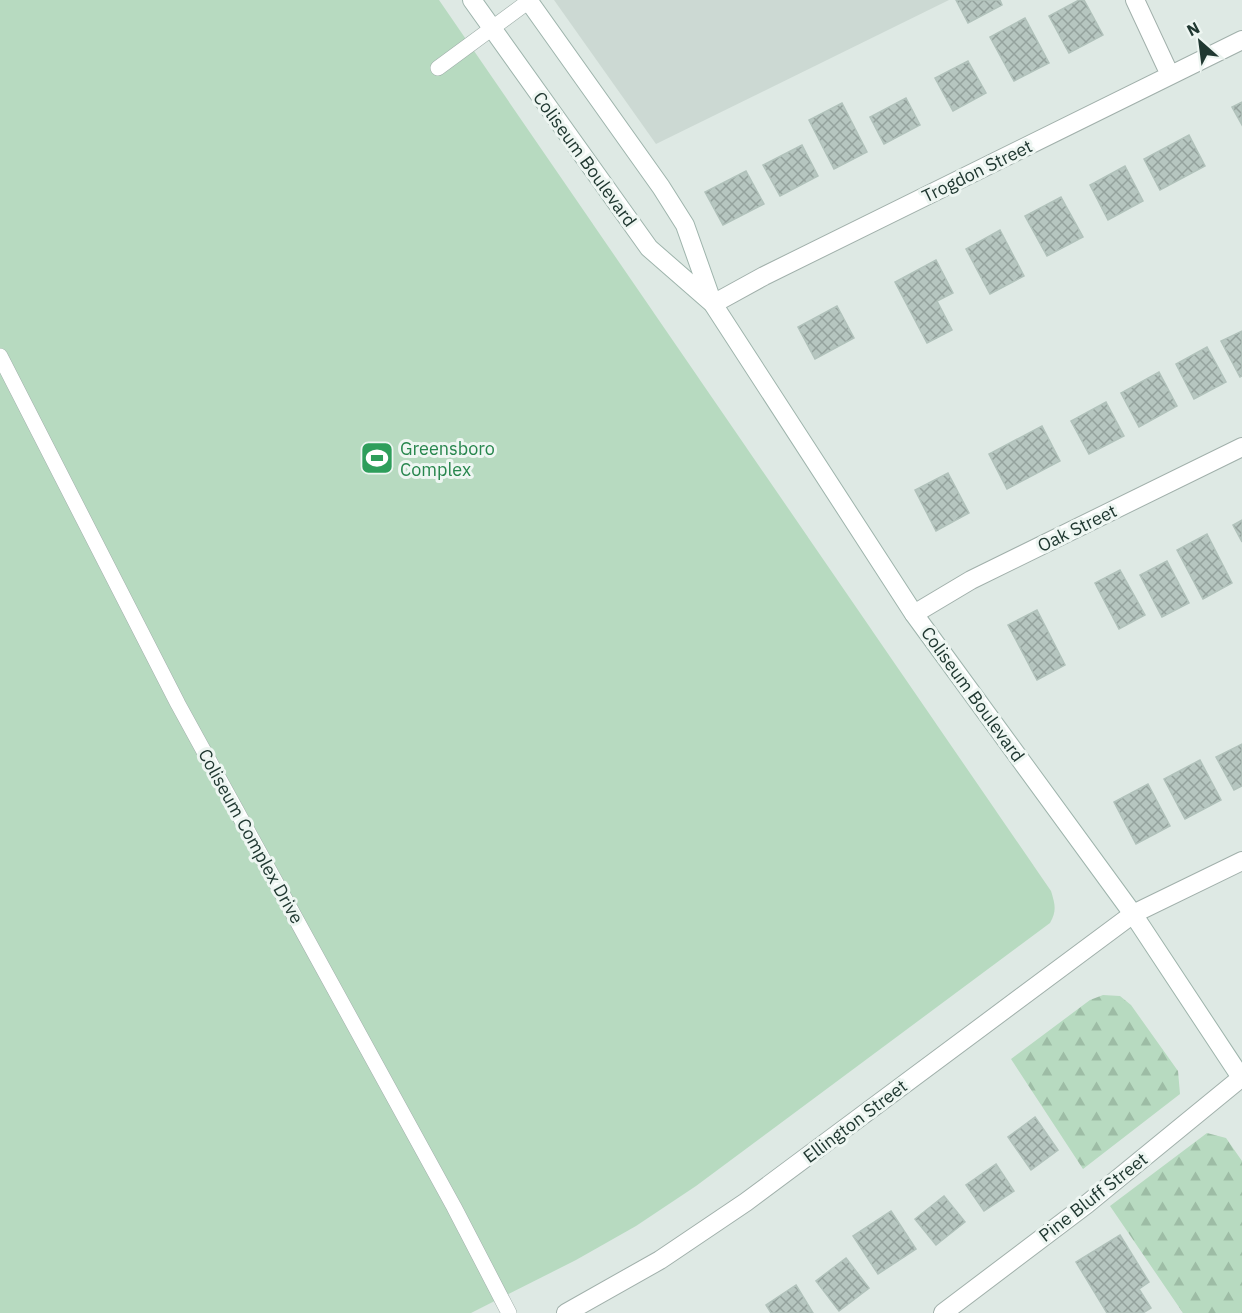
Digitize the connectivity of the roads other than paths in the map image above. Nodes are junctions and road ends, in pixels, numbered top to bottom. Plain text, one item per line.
1 (472, 0) edge
2 (1135, 0) edge
3 (528, 1) edge
4 (492, 28) junction
5 (1242, 40) edge
6 (438, 68) dead end
7 (1170, 75) junction
8 (714, 304) junction
9 (0, 356) edge
10 (1242, 447) edge
11 (914, 614) junction
12 (1242, 861) edge
13 (1133, 914) junction
14 (1242, 1079) edge
15 (510, 1313) edge
16 (566, 1313) edge
17 (943, 1313) edge

1 - 4 street, Coliseum Boulevard
2 - 7 street
3 - 4 lane
3 - 8 street, Coliseum Boulevard
4 - 6 lane
4 - 8 street, Coliseum Boulevard
5 - 7 street, Trogdon Street
7 - 8 street, Trogdon Street
8 - 11 street, Coliseum Boulevard
9 - 15 lane, Coliseum Complex Drive
10 - 11 street, Oak Street
11 - 13 street, Coliseum Boulevard
12 - 13 street, Ellington Street
13 - 14 street, Coliseum Boulevard
13 - 16 street, Ellington Street
14 - 17 street, Pine Bluff Street

